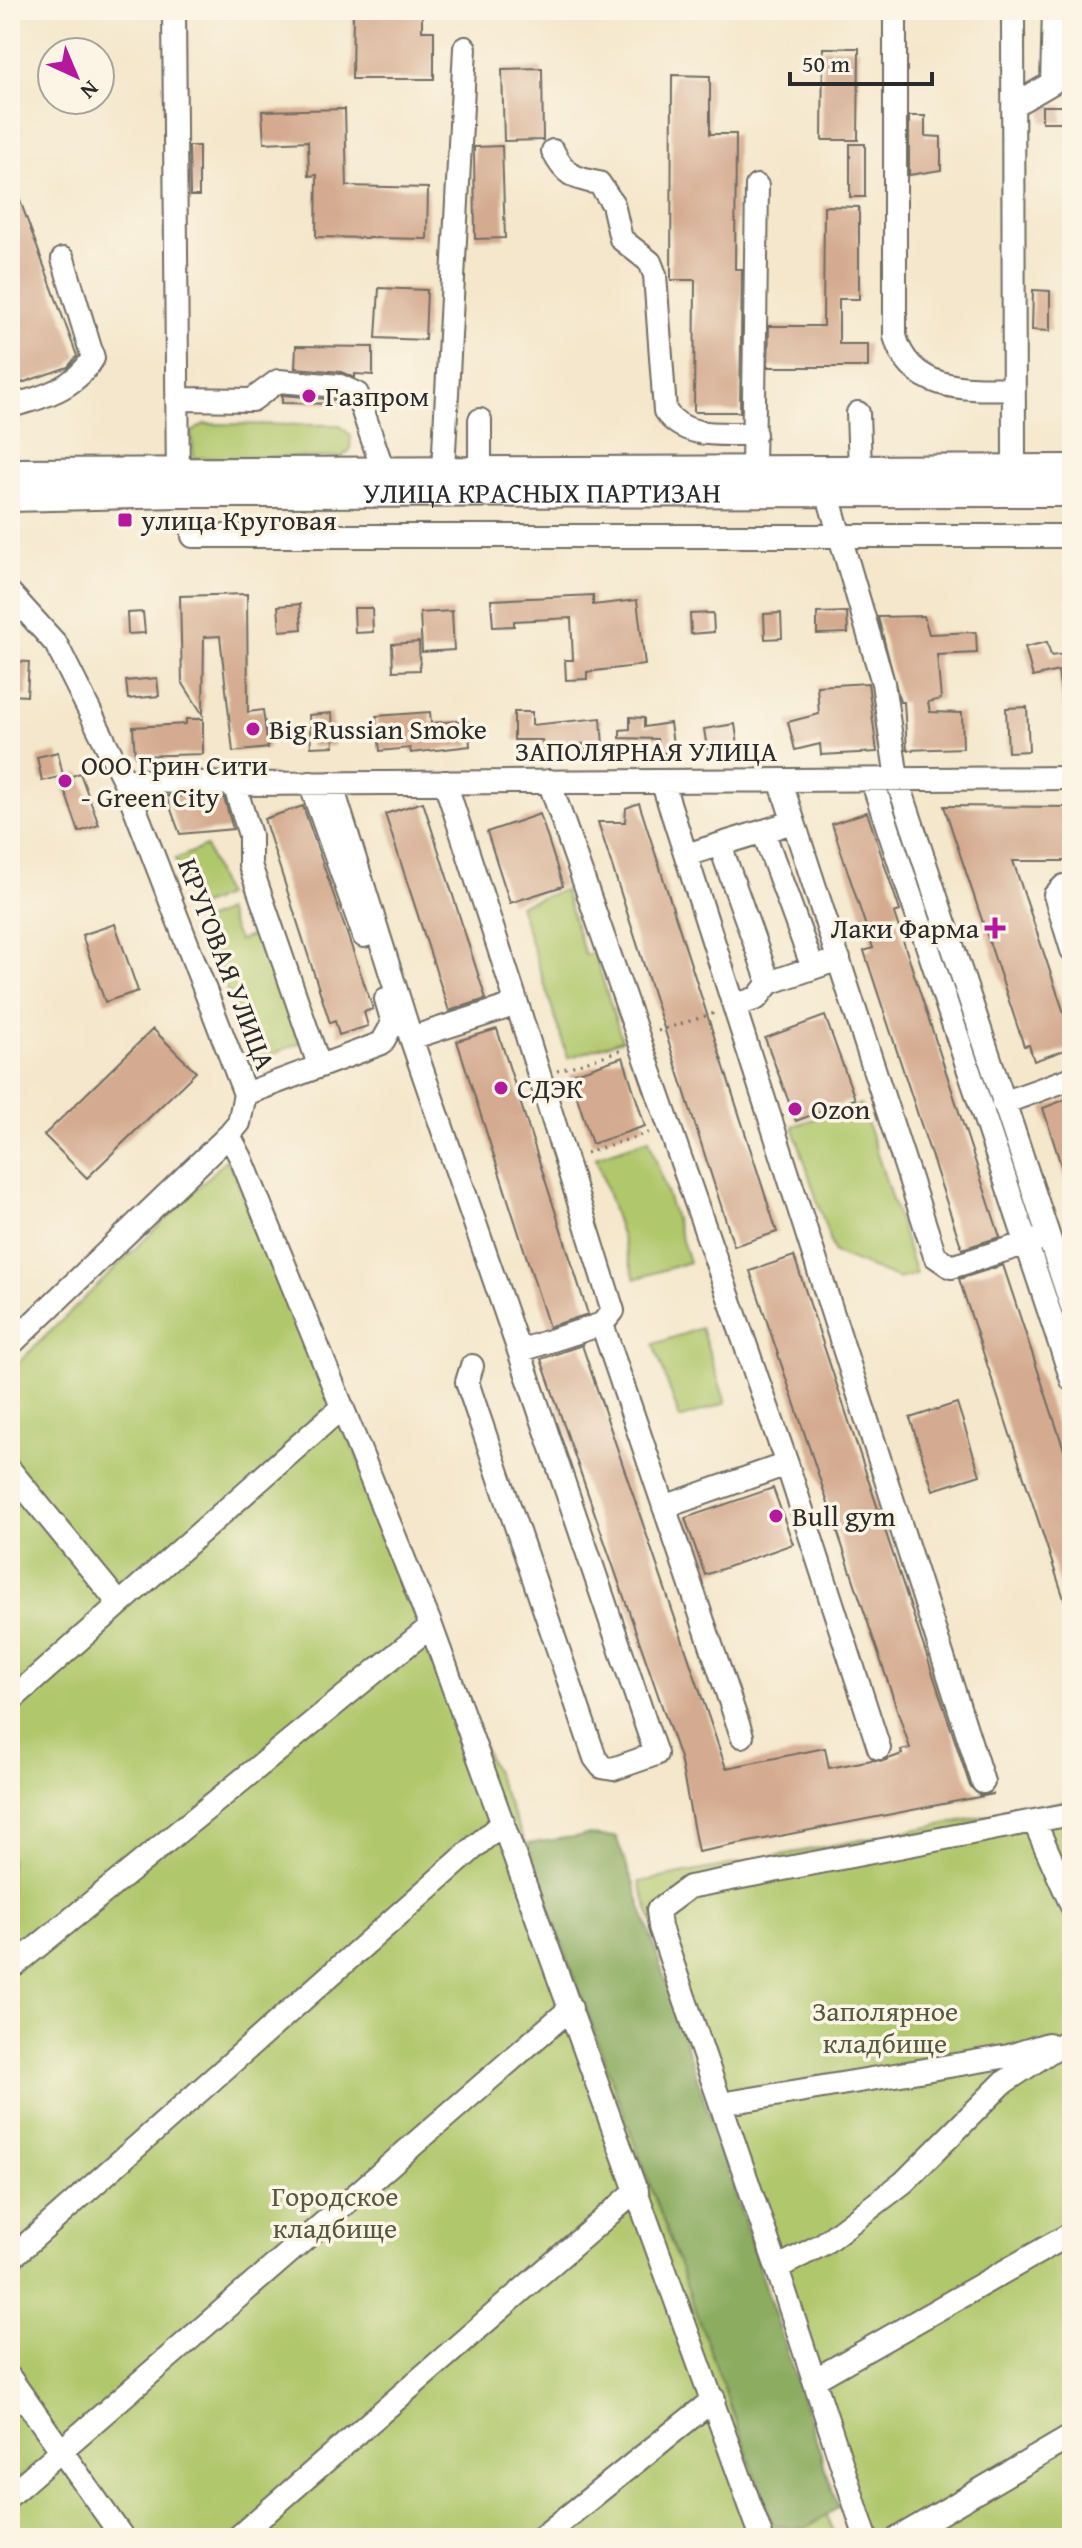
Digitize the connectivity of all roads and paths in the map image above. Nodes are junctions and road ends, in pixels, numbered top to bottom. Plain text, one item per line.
1 (174, 10) edge
2 (895, 10) edge
3 (1013, 10) edge
4 (1054, 10) edge
5 (465, 48) dead end
6 (1072, 49) edge
7 (1052, 83) junction
8 (1014, 105) junction
9 (553, 151) dead end
10 (757, 186) dead end
11 (63, 259) dead end
12 (1012, 388) junction
13 (177, 399) junction
14 (10, 406) edge
15 (858, 413) dead end
16 (480, 420) dead end
17 (755, 434) junction
18 (860, 469) junction
19 (1014, 469) junction
20 (1072, 469) edge
21 (383, 470) junction
22 (443, 470) junction
23 (480, 470) junction
24 (753, 470) junction
25 (10, 473) edge
26 (178, 481) junction
27 (827, 492) junction
28 (1072, 492) edge
29 (10, 497) edge
30 (838, 535) junction
31 (193, 536) dead end
32 (1072, 536) edge
33 (10, 593) edge
34 (1072, 778) edge
35 (897, 779) junction
36 (124, 780) junction
37 (780, 780) junction
38 (872, 780) junction
39 (549, 781) junction
40 (662, 781) junction
41 (445, 782) junction
42 (321, 783) junction
43 (234, 784) junction
44 (793, 822) junction
45 (763, 831) junction
46 (720, 845) junction
47 (686, 855) junction
48 (1072, 886) edge
49 (1072, 950) edge
50 (839, 959) junction
51 (813, 968) junction
52 (769, 983) junction
53 (517, 1004) junction
54 (734, 1006) junction
55 (411, 1038) junction
56 (640, 1040) junction
57 (319, 1065) junction
58 (540, 1076) junction
59 (1072, 1078) edge
60 (245, 1094) junction
61 (1003, 1103) junction
62 (669, 1126) junction
63 (229, 1135) junction
64 (566, 1160) junction
65 (1037, 1240) junction
66 (1072, 1307) edge
67 (602, 1324) junction
68 (10, 1345) edge
69 (519, 1351) junction
70 (472, 1366) dead end
71 (1072, 1380) edge
72 (341, 1408) junction
73 (787, 1464) junction
74 (10, 1470) edge
75 (664, 1507) junction
76 (118, 1602) junction
77 (431, 1626) junction
78 (10, 1701) edge
79 (742, 1736) dead end
80 (879, 1748) dead end
81 (983, 1782) dead end
82 (1072, 1814) edge
83 (1034, 1821) junction
84 (503, 1822) junction
85 (1072, 1906) edge
86 (10, 1969) edge
87 (571, 2008) junction
88 (1072, 2037) edge
89 (721, 2104) junction
90 (637, 2190) junction
91 (1072, 2233) edge
92 (10, 2259) edge
93 (777, 2268) junction
94 (10, 2378) edge
95 (814, 2380) junction
96 (714, 2399) junction
97 (1072, 2436) edge
98 (61, 2450) junction
99 (10, 2495) edge
100 (123, 2538) edge
101 (237, 2538) edge
102 (541, 2538) edge
103 (762, 2538) edge
104 (866, 2538) edge
105 (898, 2538) edge

1 - 13 street
2 - 12 street
3 - 8 street
4 - 7 street
5 - 22 street
6 - 7 street
7 - 8 street
8 - 12 street
9 - 17 street
10 - 17 street
11 - 14 street
12 - 19 street
13 - 21 street
13 - 26 street
15 - 18 street
16 - 23 street
17 - 24 street
18 - 19 main road, УЛИЦА КРАСНЫХ ПАРТИЗАН
18 - 24 main road, УЛИЦА КРАСНЫХ ПАРТИЗАН
19 - 20 main road, УЛИЦА КРАСНЫХ ПАРТИЗАН
21 - 22 main road, УЛИЦА КРАСНЫХ ПАРТИЗАН
21 - 26 main road, УЛИЦА КРАСНЫХ ПАРТИЗАН
22 - 23 main road, УЛИЦА КРАСНЫХ ПАРТИЗАН
23 - 24 main road, УЛИЦА КРАСНЫХ ПАРТИЗАН
25 - 26 main road, УЛИЦА КРАСНЫХ ПАРТИЗАН
26 - 27 main road, УЛИЦА КРАСНЫХ ПАРТИЗАН
26 - 29 main road, УЛИЦА КРАСНЫХ ПАРТИЗАН
27 - 28 main road, УЛИЦА КРАСНЫХ ПАРТИЗАН
27 - 30 street
30 - 31 street
30 - 32 street
30 - 35 street
33 - 36 street, КРУГОВАЯ УЛИЦА
34 - 35 street, ЗАПОЛЯРНАЯ УЛИЦА
35 - 38 street, ЗАПОЛЯРНАЯ УЛИЦА
35 - 61 street
36 - 43 street, ЗАПОЛЯРНАЯ УЛИЦА
36 - 60 street, КРУГОВАЯ УЛИЦА
37 - 38 street, ЗАПОЛЯРНАЯ УЛИЦА
37 - 40 street, ЗАПОЛЯРНАЯ УЛИЦА
37 - 44 street
38 - 65 street
39 - 40 street, ЗАПОЛЯРНАЯ УЛИЦА
39 - 41 street, ЗАПОЛЯРНАЯ УЛИЦА
39 - 56 street
40 - 47 street
41 - 42 street, ЗАПОЛЯРНАЯ УЛИЦА
41 - 53 street
42 - 43 street, ЗАПОЛЯРНАЯ УЛИЦА
42 - 55 street
42 - 57 street
43 - 57 street
44 - 45 street
44 - 50 street
45 - 46 street
45 - 51 street
46 - 47 street
46 - 52 street
47 - 54 street
48 - 49 street
50 - 51 street
50 - 65 street
51 - 52 street
52 - 54 street
53 - 55 street
53 - 58 street
54 - 56 path
54 - 81 street
55 - 69 street
56 - 58 path
56 - 62 street
57 - 60 street
58 - 64 street
59 - 61 street
60 - 63 street, КРУГОВАЯ УЛИЦА
61 - 65 street
62 - 64 path
62 - 73 street
63 - 68 street, КРУГОВАЯ УЛИЦА
63 - 72 street
64 - 67 street
65 - 66 street
65 - 71 street
67 - 69 street
67 - 75 street
69 - 70 street
72 - 76 street
72 - 77 street
73 - 75 street
73 - 80 street
74 - 76 street
75 - 79 street
76 - 78 street
77 - 84 street
77 - 86 street
82 - 83 street
83 - 85 street
83 - 89 street
84 - 87 street
84 - 92 street
87 - 90 street
87 - 98 street
88 - 89 street
88 - 93 street
89 - 93 street
90 - 96 street
90 - 101 street
91 - 95 street
93 - 95 street
94 - 98 street
95 - 104 street
96 - 102 street
96 - 103 street
97 - 105 street
98 - 99 street
98 - 100 street

